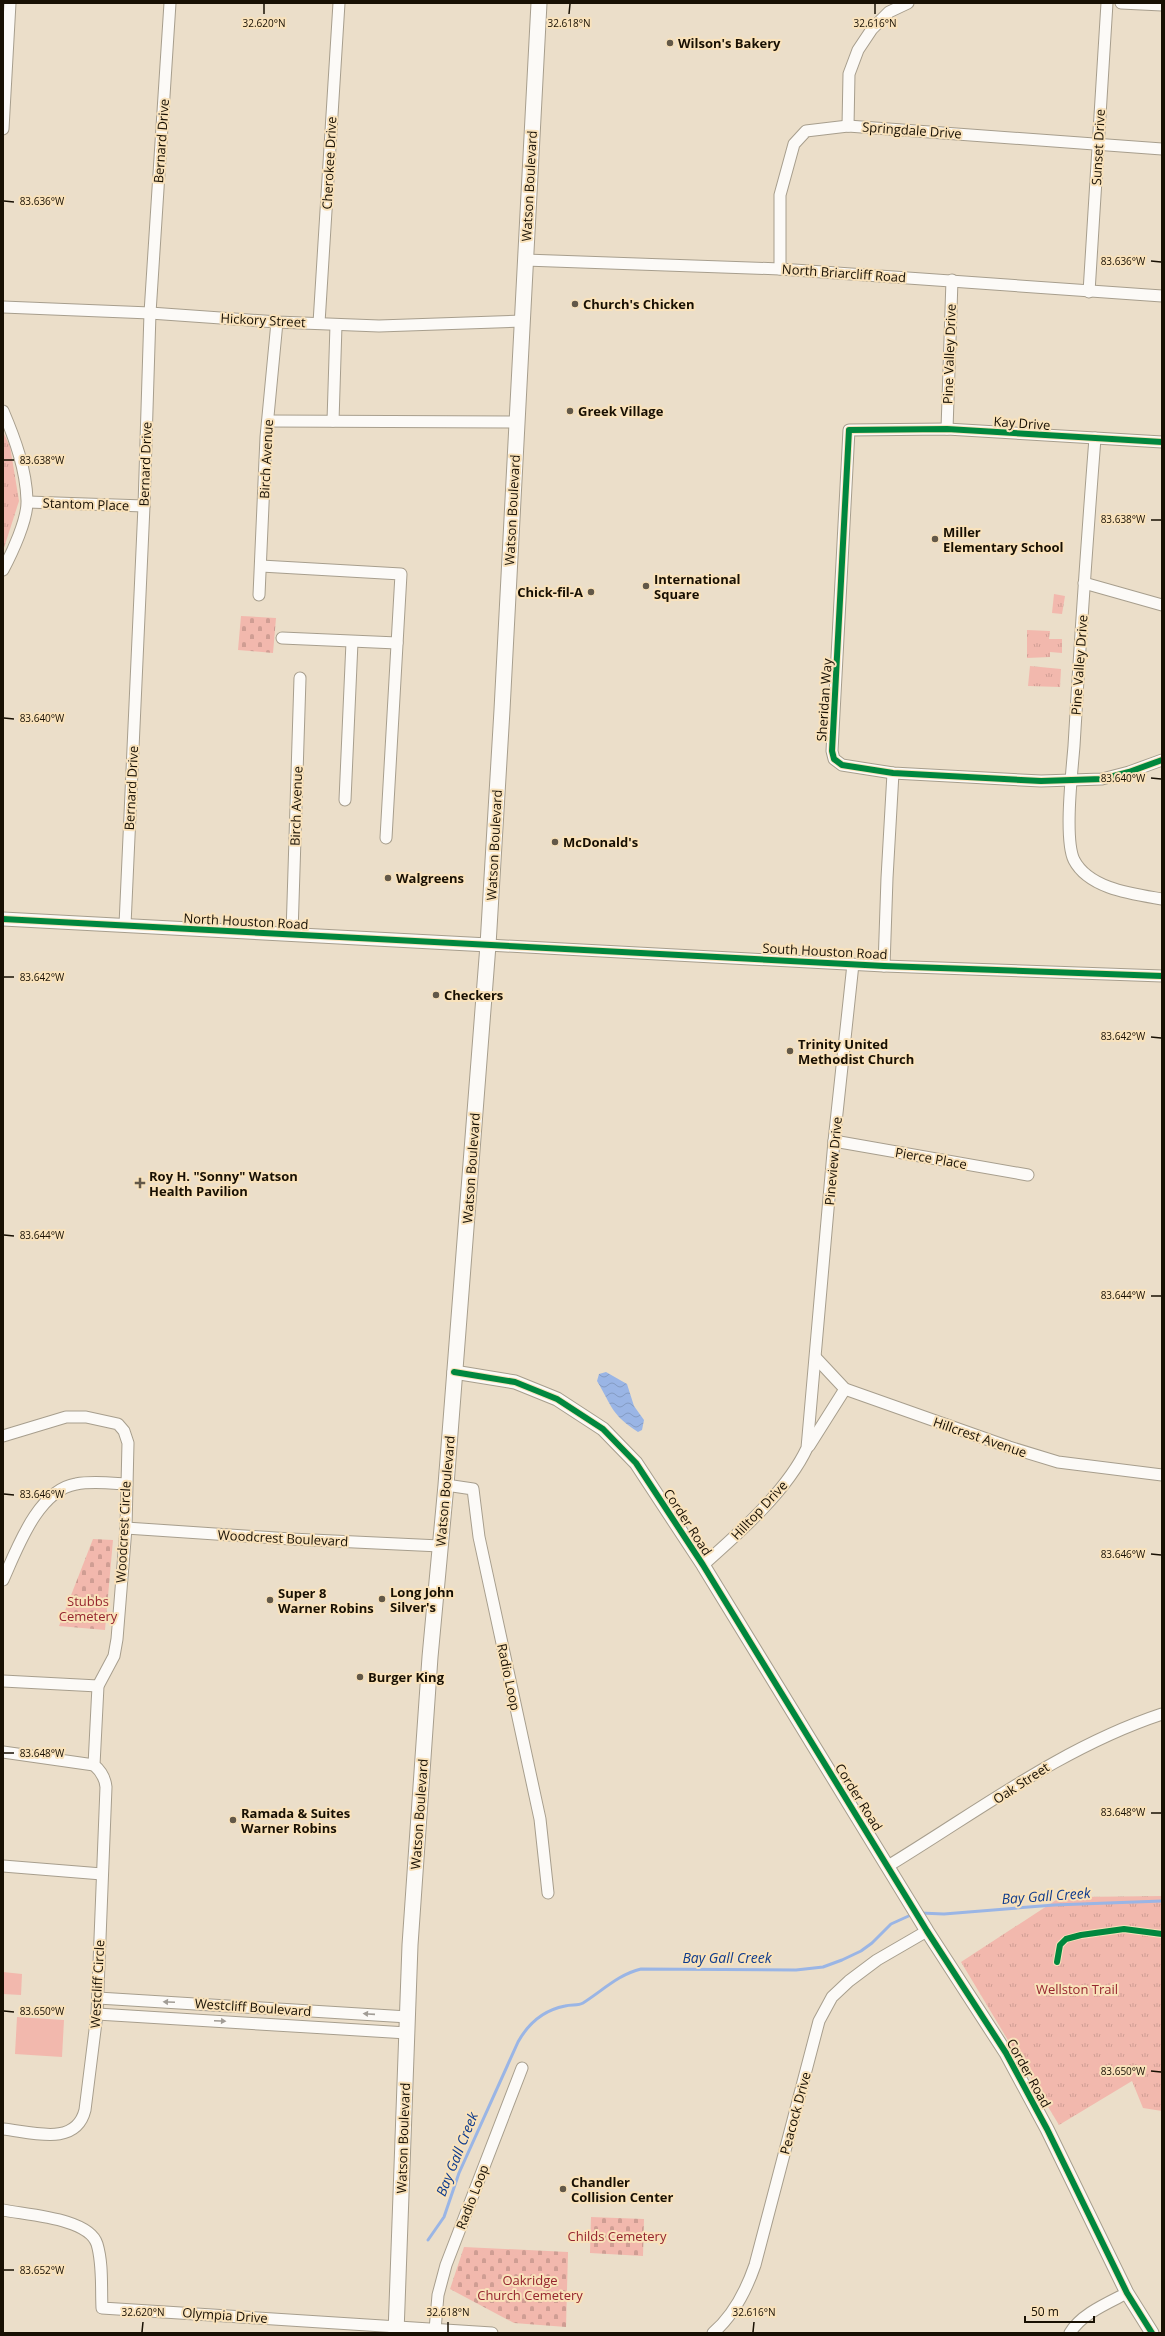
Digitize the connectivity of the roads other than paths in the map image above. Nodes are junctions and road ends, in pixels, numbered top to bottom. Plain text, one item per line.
1 (10, 3) edge
2 (170, 3) edge
3 (339, 3) edge
4 (539, 3) edge
5 (908, 3) edge
6 (1107, 3) edge
7 (1121, 3) edge
8 (1162, 5) edge
9 (848, 126) junction
10 (3, 129) edge
11 (1098, 142) junction
12 (1162, 148) edge
13 (525, 260) junction
14 (780, 269) junction
15 (952, 280) junction
16 (1089, 292) junction
17 (1162, 296) edge
18 (3, 307) edge
19 (150, 313) junction
20 (522, 321) junction
21 (278, 322) junction
22 (319, 323) junction
23 (336, 325) junction
24 (3, 411) edge
25 (268, 421) junction
26 (333, 421) junction
27 (516, 422) junction
28 (947, 429) junction
29 (1094, 438) junction
30 (1162, 442) edge
31 (28, 502) junction
32 (144, 506) junction
33 (261, 566) junction
34 (3, 570) edge
35 (1084, 583) junction
36 (259, 595) dead end
37 (1162, 605) edge
38 (282, 638) dead end
39 (352, 642) junction
40 (397, 644) junction
41 (300, 678) dead end
42 (1162, 760) edge
43 (893, 773) junction
44 (1072, 780) junction
45 (345, 800) dead end
46 (386, 838) dead end
47 (1162, 899) edge
48 (3, 919) edge
49 (125, 925) junction
50 (292, 934) junction
51 (488, 945) junction
52 (853, 964) junction
53 (884, 966) junction
54 (1162, 976) edge
55 (834, 1141) junction
56 (1028, 1175) dead end
57 (816, 1358) junction
58 (454, 1372) junction
59 (845, 1389) junction
60 (3, 1436) edge
61 (807, 1448) junction
62 (1162, 1475) edge
63 (126, 1484) junction
64 (446, 1485) junction
65 (126, 1528) junction
66 (440, 1546) junction
67 (703, 1565) junction
68 (3, 1580) edge
69 (3, 1681) edge
70 (98, 1686) junction
71 (1162, 1714) edge
72 (3, 1752) edge
73 (94, 1765) junction
74 (3, 1866) edge
75 (888, 1866) junction
76 (102, 1874) junction
77 (548, 1893) dead end
78 (927, 1931) junction
79 (98, 1998) junction
80 (97, 2014) junction
81 (408, 2017) junction
82 (407, 2033) junction
83 (522, 2068) dead end
84 (3, 2129) edge
85 (3, 2210) edge
86 (1127, 2293) junction
87 (396, 2330) edge
88 (435, 2330) junction
89 (492, 2333) edge
90 (712, 2333) edge
91 (1070, 2333) edge
92 (1152, 2333) edge

1 - 10 street
2 - 19 street, Bernard Drive
3 - 22 street, Cherokee Drive
4 - 13 main road, Watson Boulevard
5 - 9 street
6 - 11 street, Sunset Drive
7 - 8 street
9 - 11 street, Springdale Drive
9 - 14 street, Springdale Drive
11 - 12 street, Springdale Drive
11 - 16 street, Sunset Drive
13 - 14 street, North Briarcliff Road
13 - 20 main road, Watson Boulevard
14 - 15 street, North Briarcliff Road
15 - 16 street, North Briarcliff Road
15 - 28 street, Pine Valley Drive
16 - 17 street, North Briarcliff Road
18 - 19 street, Hickory Street
19 - 21 street, Hickory Street
19 - 32 street, Bernard Drive
20 - 23 street, Hickory Street
20 - 27 main road, Watson Boulevard
21 - 22 street, Hickory Street
21 - 25 street, Birch Avenue
22 - 23 street, Hickory Street
23 - 26 street
24 - 31 street
25 - 26 street
25 - 33 street, Birch Avenue
26 - 27 street
27 - 51 main road, Watson Boulevard
28 - 29 street, Kay Drive
28 - 43 street, Sheridan Way
29 - 30 street
29 - 35 street, Pine Valley Drive
31 - 32 street, Stantom Place
31 - 34 street
32 - 49 street, Bernard Drive
33 - 36 street, Birch Avenue
33 - 40 street
35 - 37 street
35 - 44 street, Pine Valley Drive
38 - 39 street
39 - 40 street
39 - 45 street
40 - 46 street
41 - 50 street, Birch Avenue
42 - 44 street, Sheridan Way
43 - 44 street, Sheridan Way
43 - 53 street
44 - 47 street, Pine Valley Drive
48 - 49 street, North Houston Road
49 - 50 street, North Houston Road
50 - 51 street, North Houston Road
51 - 52 street, South Houston Road
51 - 58 main road, Watson Boulevard
52 - 53 street, South Houston Road
52 - 55 street, Pineview Drive
53 - 54 street, South Houston Road
55 - 56 street, Pierce Place
55 - 57 street, Pineview Drive
57 - 59 street, Hillcrest Avenue
57 - 61 street, Hilltop Drive
58 - 64 main road, Watson Boulevard
58 - 67 street, Corder Road
59 - 61 street, Hilltop Drive
59 - 62 street, Hillcrest Avenue
60 - 63 street, Woodcrest Circle
61 - 67 street, Hilltop Drive
63 - 65 street, Woodcrest Circle
63 - 68 street
64 - 66 main road, Watson Boulevard
64 - 77 street, Radio Loop
65 - 66 street, Woodcrest Boulevard
65 - 70 street, Woodcrest Circle
66 - 81 main road, Watson Boulevard
67 - 75 street, Corder Road
69 - 70 street
70 - 73 street
71 - 75 street, Oak Street
72 - 73 street
73 - 76 street, Westcliff Circle
74 - 76 street
75 - 78 street, Corder Road
76 - 79 street, Westcliff Circle
78 - 86 street, Corder Road
78 - 90 street, Peacock Drive
79 - 80 street, Westcliff Circle
81 -> 79 street, Westcliff Boulevard
80 -> 82 street, Westcliff Boulevard
80 - 84 street, Westcliff Circle
81 - 82 main road, Watson Boulevard
82 - 87 main road, Watson Boulevard
83 - 88 street, Radio Loop
85 - 87 street, Olympia Drive
86 - 91 street
86 - 92 street, Corder Road
87 - 88 street
88 - 89 street

